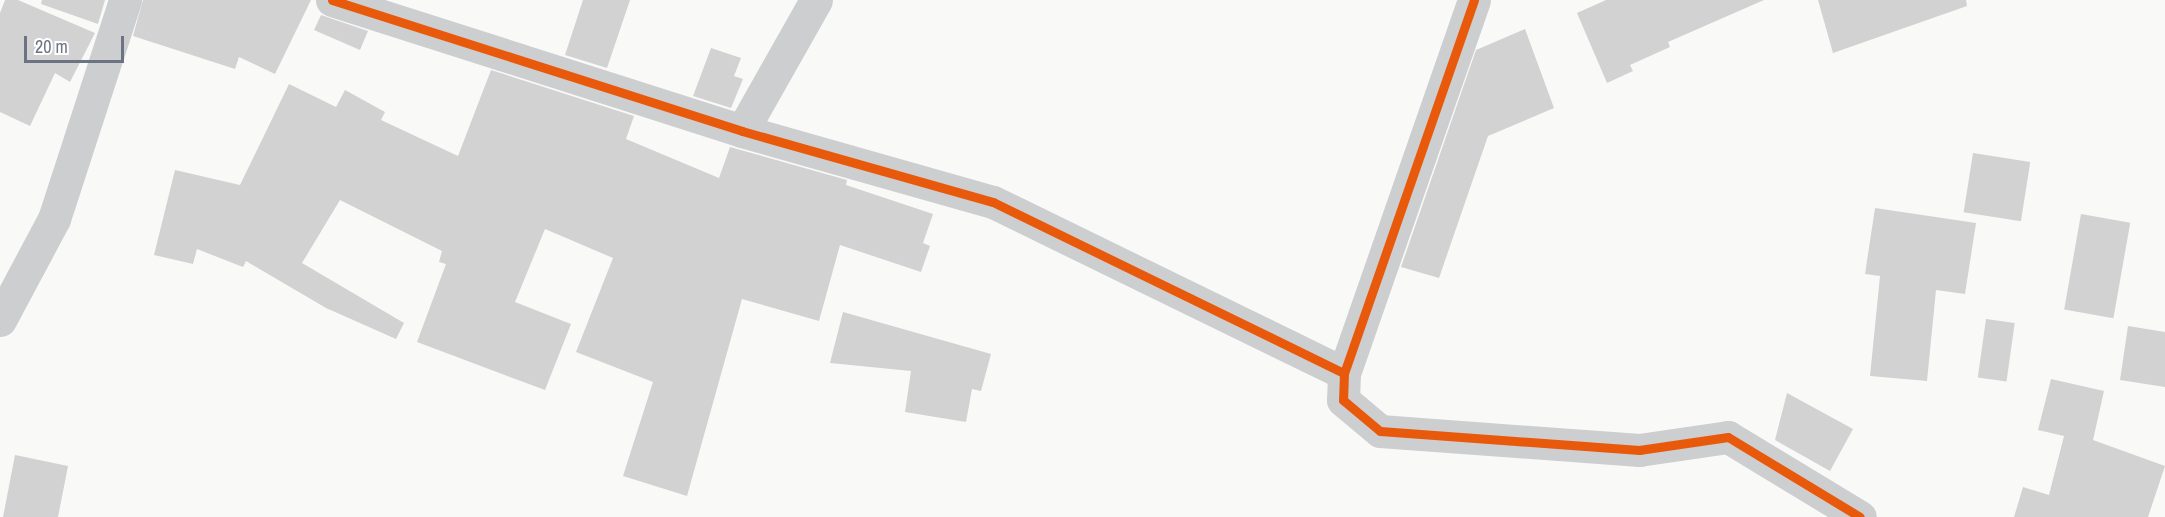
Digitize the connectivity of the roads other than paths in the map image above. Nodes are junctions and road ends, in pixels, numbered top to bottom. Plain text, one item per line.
1 (125, 0) edge
2 (332, 0) edge
3 (816, 0) edge
4 (1474, 0) edge
5 (742, 131) junction
6 (0, 320) edge
7 (1344, 373) junction
8 (1860, 517) edge

1 - 6 street
2 - 5 street
3 - 5 street
4 - 7 street
5 - 7 street
7 - 8 street

